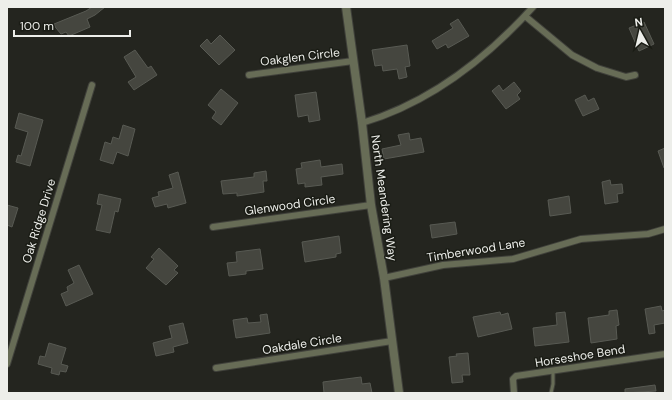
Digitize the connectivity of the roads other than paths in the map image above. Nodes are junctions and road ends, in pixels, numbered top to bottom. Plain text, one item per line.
1 (346, 7) edge
2 (533, 7) edge
3 (525, 16) junction
4 (353, 61) junction
5 (249, 75) dead end
6 (635, 75) dead end
7 (92, 85) dead end
8 (362, 123) junction
9 (371, 205) junction
10 (213, 227) dead end
11 (665, 229) edge
12 (384, 278) junction
13 (392, 341) junction
14 (665, 354) edge
15 (7, 364) edge
16 (216, 368) dead end
17 (552, 371) junction
18 (399, 393) edge
19 (514, 393) edge
20 (551, 393) edge

1 - 4 street, North Meandering Way
2 - 3 street
3 - 6 street
3 - 8 street
4 - 5 street, Oakglen Circle
4 - 8 street, North Meandering Way
7 - 15 street, Oak Ridge Drive
8 - 9 street, North Meandering Way
9 - 10 street, Glenwood Circle
9 - 12 street, North Meandering Way
11 - 12 street, Timberwood Lane
12 - 13 street, North Meandering Way
13 - 16 street, Oakdale Circle
13 - 18 street, North Meandering Way
14 - 17 street, Horseshoe Bend
17 - 19 street, Horseshoe Bend
17 - 20 lane

